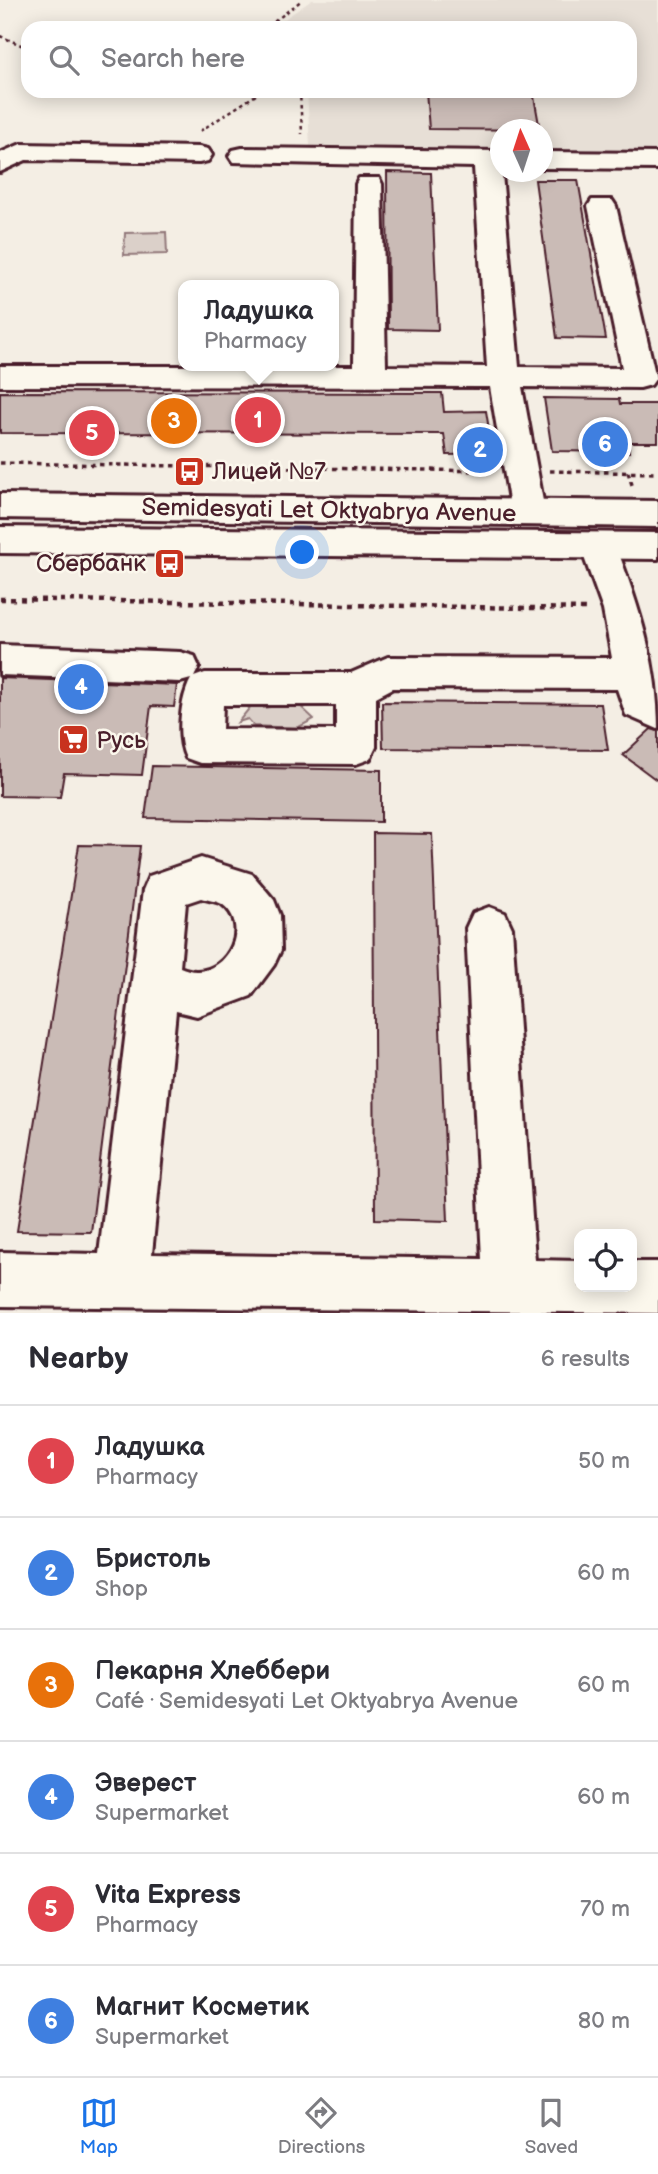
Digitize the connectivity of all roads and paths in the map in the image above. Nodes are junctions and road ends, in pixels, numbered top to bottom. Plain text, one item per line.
1 (302, 0) edge
2 (275, 21) edge
3 (0, 36) edge
4 (21, 45) edge
5 (251, 98) edge
6 (300, 98) edge
7 (193, 155) joint
8 (242, 156) dead end
9 (302, 156) junction
10 (3, 159) edge
11 (490, 159) edge
12 (553, 160) edge
13 (658, 161) edge
14 (495, 182) edge
15 (369, 184) dead end
16 (602, 206) dead end
17 (0, 376) edge
18 (370, 376) junction
19 (504, 377) junction
20 (649, 378) edge
21 (0, 463) edge
22 (521, 471) junction
23 (658, 472) edge
24 (0, 506) edge
25 (658, 514) edge
26 (531, 529) junction
27 (594, 530) junction
28 (0, 540) edge
29 (658, 546) edge
30 (0, 599) edge
31 (622, 610) junction
32 (0, 660) edge
33 (180, 667) dead end
34 (634, 674) junction
35 (356, 689) dead end
36 (658, 713) edge
37 (489, 928) dead end
38 (154, 984) dead end
39 (0, 1279) edge
40 (123, 1281) junction
41 (510, 1286) junction
42 (658, 1289) edge

1 - 2 path
3 - 4 path
5 - 7 path
6 - 9 path
7 - 10 main road
8 - 9 main road
9 - 11 main road
12 - 13 main road
14 - 19 main road
15 - 18 main road
16 - 20 main road
17 - 18 main road
18 - 19 main road
19 - 20 main road
19 - 22 main road
21 - 22 path
22 - 23 path
22 - 26 main road
24 - 26 main road, Semidesyati Let Oktyabrya Avenue
25 - 27 main road, Semidesyati Let Oktyabrya Avenue
26 - 27 main road, Semidesyati Let Oktyabrya Avenue
26 - 28 main road, Semidesyati Let Oktyabrya Avenue
27 - 29 main road, Semidesyati Let Oktyabrya Avenue
27 - 31 main road
30 - 31 path
31 - 34 main road
32 - 33 main road
34 - 35 main road
34 - 36 main road
37 - 41 main road
38 - 40 main road
39 - 40 main road
40 - 41 main road
41 - 42 main road

